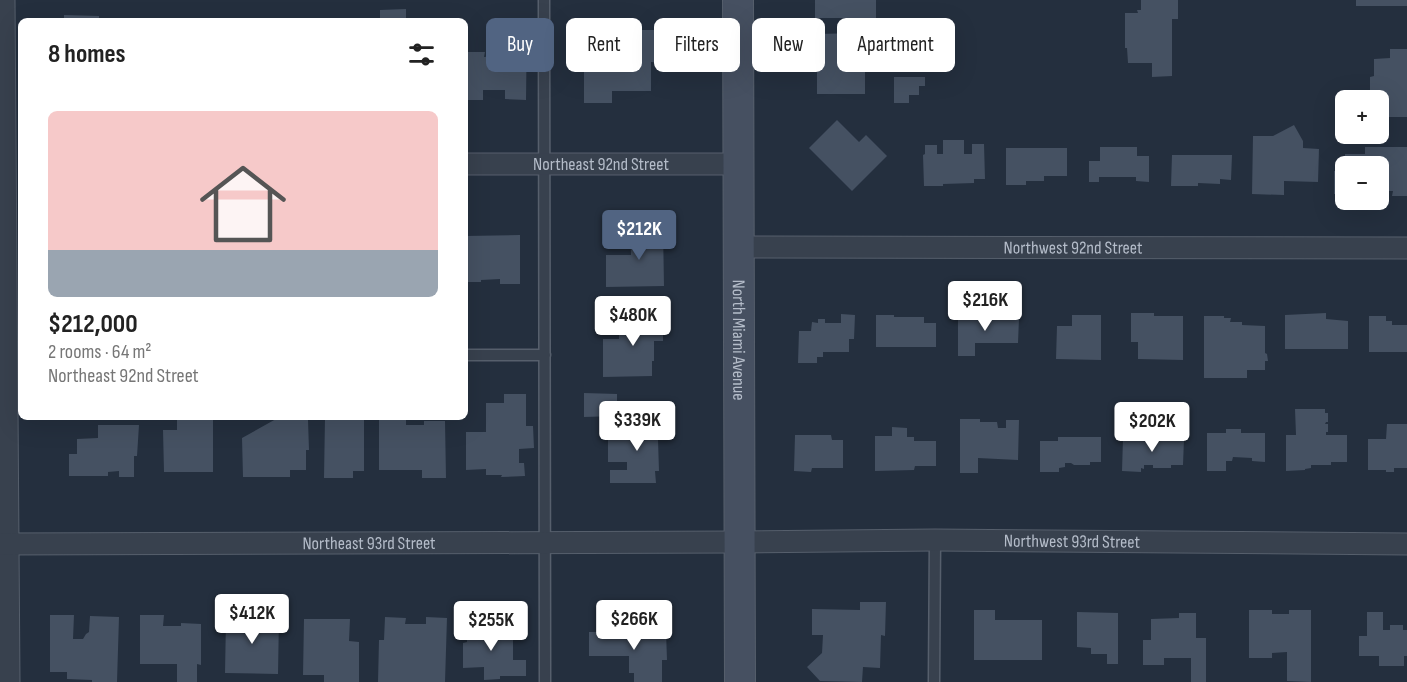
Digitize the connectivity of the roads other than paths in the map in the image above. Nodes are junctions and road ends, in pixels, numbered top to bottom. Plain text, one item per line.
1 (4, 0) edge
2 (544, 0) edge
3 (738, 0) edge
4 (468, 164) edge
5 (544, 164) junction
6 (739, 164) junction
7 (8, 165) edge
8 (739, 247) junction
9 (1407, 248) edge
10 (545, 354) junction
11 (9, 355) edge
12 (468, 355) edge
13 (935, 540) junction
14 (739, 542) junction
15 (545, 543) junction
16 (5, 544) edge
17 (1407, 544) edge
18 (9, 682) edge
19 (545, 682) edge
20 (740, 682) edge
21 (934, 682) edge

1 - 7 street
2 - 5 lane
3 - 6 main road, North Miami Avenue
4 - 5 street, Northeast 92nd Street
5 - 6 street, Northeast 92nd Street
5 - 10 lane
6 - 8 main road, North Miami Avenue
7 - 11 street
8 - 9 street, Northwest 92nd Street
8 - 14 main road, North Miami Avenue
10 - 12 lane
10 - 15 lane
11 - 16 street
13 - 14 street, Northwest 93rd Street
13 - 17 street, Northwest 93rd Street
13 - 21 lane
14 - 15 street, Northeast 93rd Street
14 - 20 main road, North Miami Avenue
15 - 16 street, Northeast 93rd Street
15 - 19 lane
16 - 18 street

